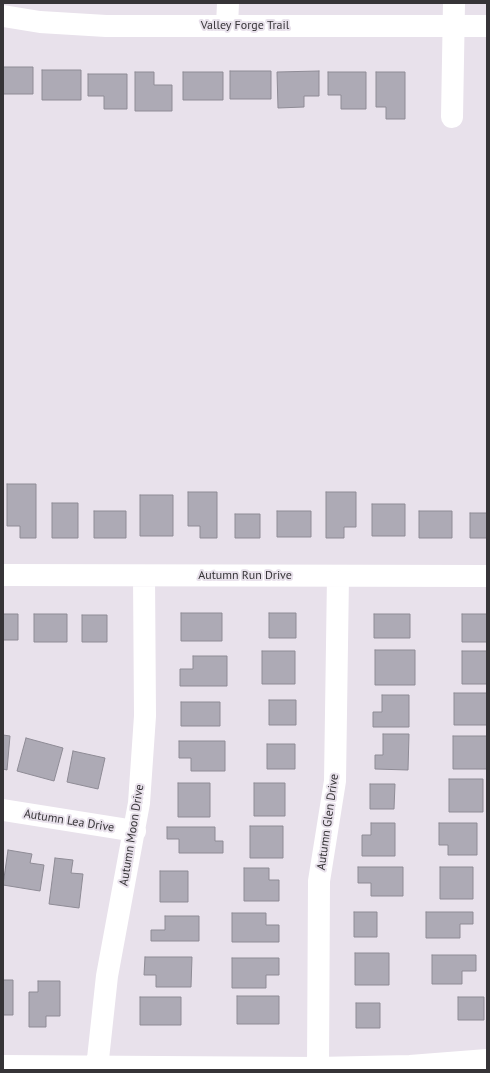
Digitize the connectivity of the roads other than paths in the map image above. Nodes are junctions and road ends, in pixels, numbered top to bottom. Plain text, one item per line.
1 (228, 3) edge
2 (454, 3) edge
3 (3, 16) edge
4 (228, 26) junction
5 (453, 26) junction
6 (487, 26) edge
7 (452, 118) dead end
8 (3, 575) edge
9 (144, 576) junction
10 (338, 576) junction
11 (487, 576) edge
12 (3, 810) edge
13 (135, 831) junction
14 (487, 1060) edge
15 (3, 1066) edge
16 (97, 1068) junction
17 (318, 1068) junction
18 (187, 1069) edge

1 - 4 street
2 - 5 street
3 - 4 street, Valley Forge Trail
4 - 5 street, Valley Forge Trail
5 - 6 street, Valley Forge Trail
5 - 7 street
8 - 9 street, Autumn Run Drive
9 - 10 street, Autumn Run Drive
9 - 13 street, Autumn Moon Drive
10 - 11 street, Autumn Run Drive
10 - 17 street, Autumn Glen Drive
12 - 13 street, Autumn Lea Drive
13 - 16 street, Autumn Moon Drive
14 - 17 street
15 - 16 street
16 - 18 street
17 - 18 street

